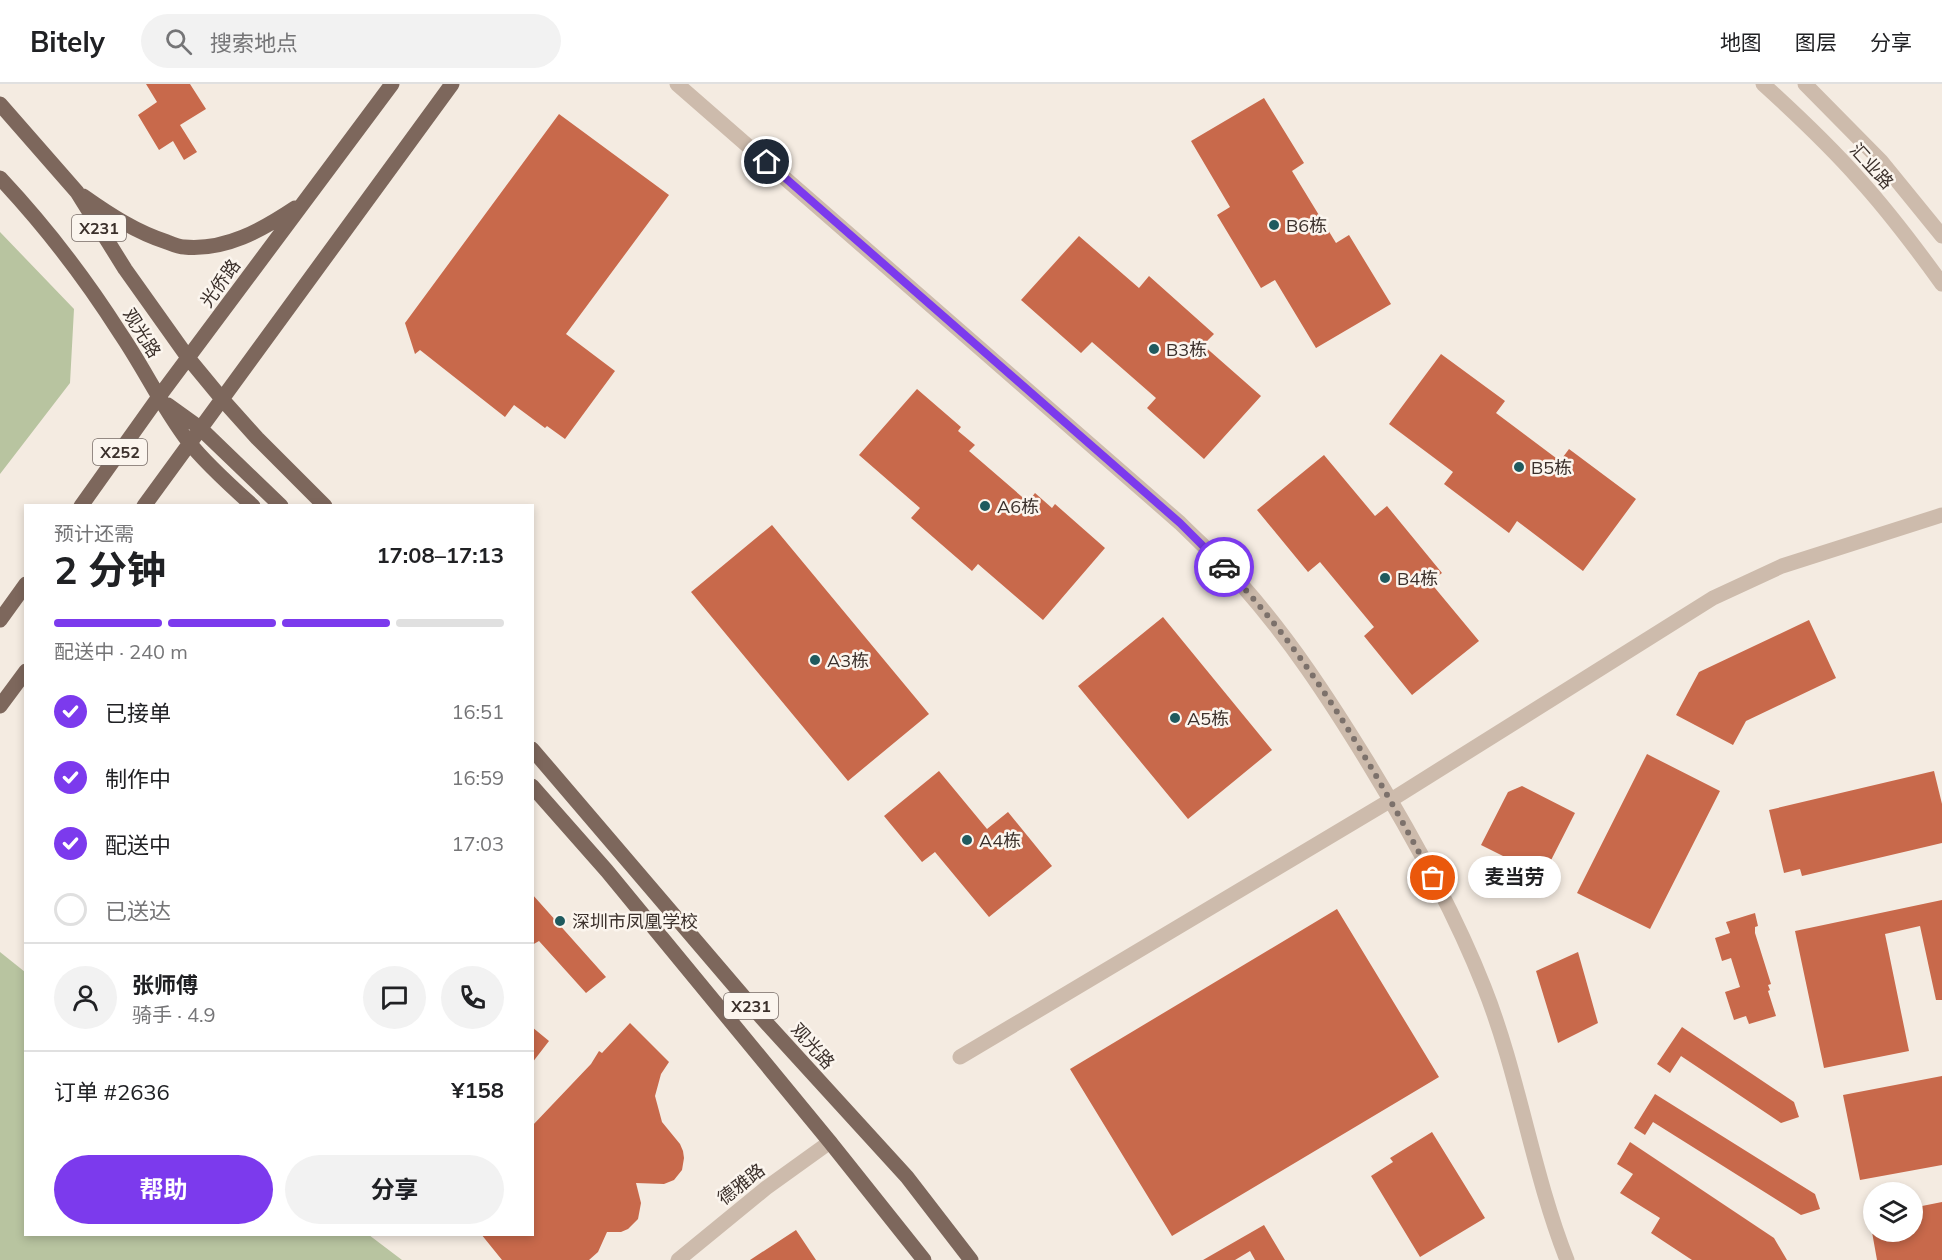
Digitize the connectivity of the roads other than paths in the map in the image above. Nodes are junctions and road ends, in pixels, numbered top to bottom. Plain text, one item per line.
1 (392, 84) edge
2 (452, 84) edge
3 (677, 84) edge
4 (1763, 84) edge
5 (1805, 84) edge
6 (0, 105) edge
7 (0, 178) edge
8 (77, 192) junction
9 (304, 202) junction
10 (1942, 236) edge
11 (1942, 284) edge
12 (189, 359) junction
13 (158, 398) junction
14 (222, 399) junction
15 (200, 428) junction
16 (189, 443) junction
17 (82, 504) edge
18 (145, 504) edge
19 (251, 504) edge
20 (279, 504) edge
21 (323, 504) edge
22 (1942, 515) edge
23 (24, 587) edge
24 (0, 620) edge
25 (24, 674) edge
26 (0, 706) edge
27 (534, 751) edge
28 (534, 788) edge
29 (1390, 800) junction
30 (960, 1057) dead end
31 (830, 1142) junction
32 (678, 1260) edge
33 (924, 1260) edge
34 (971, 1260) edge
35 (1567, 1260) edge

1 - 9 main road, 光侨路
2 - 14 main road
3 - 29 street
4 - 11 street, 汇业路
5 - 10 street, 汇业路
6 - 8 main road, 观光路 / X231
7 - 13 main road, 观光路 / X231
8 - 9 main road
8 - 12 main road, 观光路 / X231
9 - 12 main road, 光侨路
12 - 13 main road, 光侨路 / X252
12 - 14 main road, X231
13 - 15 main road
13 - 16 main road, 观光路 / X231
13 - 17 main road, 光侨路 / X252
14 - 15 main road, X252
14 - 21 main road, X231
15 - 16 main road, X252
15 - 20 main road
16 - 18 main road, X252
16 - 19 main road, 观光路 / X231
22 - 29 street
23 - 24 main road
25 - 26 main road
27 - 34 main road, 观光路 / X231
28 - 31 main road, X231
29 - 30 street
29 - 35 street
31 - 32 street, 德雅路
31 - 33 main road, X231

